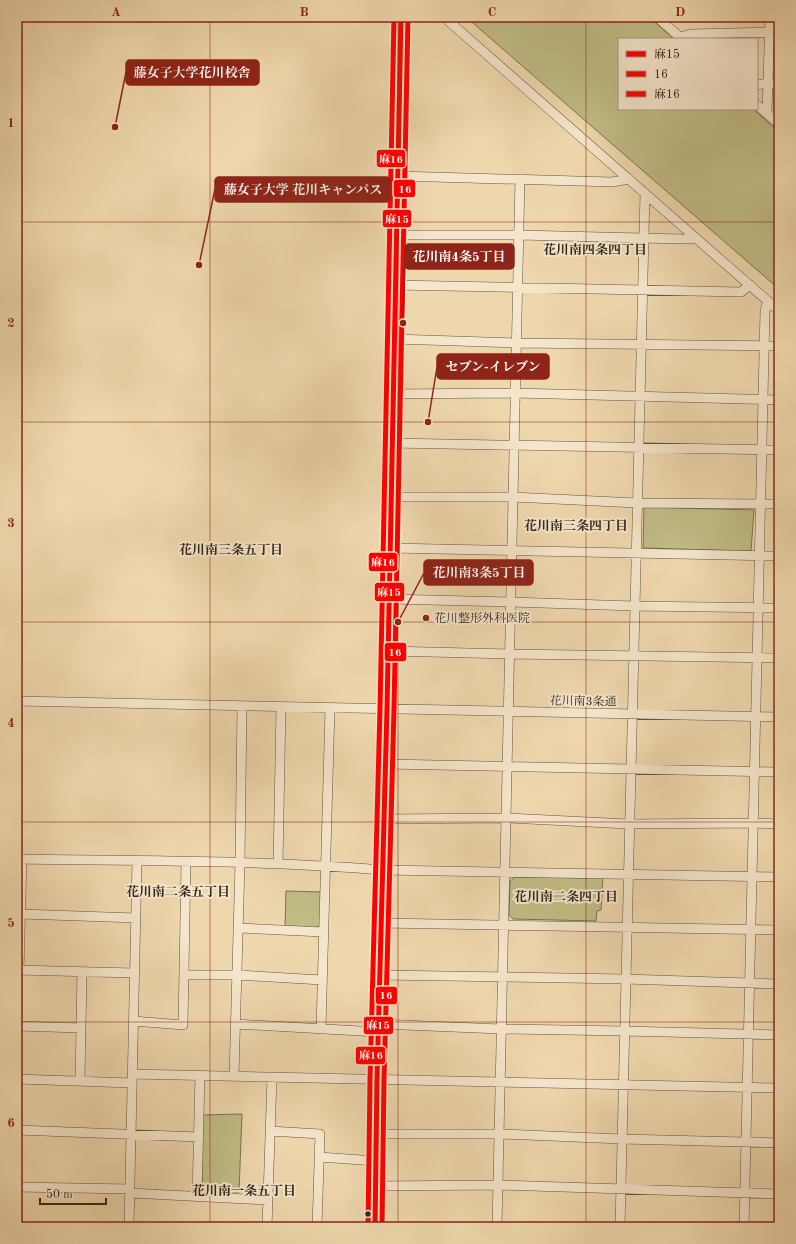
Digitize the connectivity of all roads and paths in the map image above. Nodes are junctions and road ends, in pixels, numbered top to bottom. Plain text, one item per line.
1 (401, 17) edge
2 (444, 17) edge
3 (657, 17) edge
4 (770, 17) edge
5 (774, 32) edge
6 (681, 38) edge
7 (768, 83) junction
8 (779, 84) edge
9 (758, 85) edge
10 (758, 106) edge
11 (767, 114) junction
12 (779, 124) edge
13 (398, 176) junction
14 (520, 179) junction
15 (628, 179) junction
16 (645, 193) junction
17 (396, 235) junction
18 (519, 235) junction
19 (644, 238) junction
20 (696, 238) junction
21 (750, 285) junction
22 (395, 286) junction
23 (518, 287) junction
24 (642, 290) junction
25 (768, 301) junction
26 (779, 311) edge
27 (394, 339) junction
28 (516, 343) junction
29 (641, 344) junction
30 (764, 346) junction
31 (779, 346) edge
32 (515, 393) junction
33 (393, 394) junction
34 (640, 397) junction
35 (763, 400) junction
36 (779, 400) edge
37 (392, 443) junction
38 (514, 445) junction
39 (638, 448) junction
40 (762, 449) junction
41 (779, 450) edge
42 (391, 498) junction
43 (513, 498) junction
44 (637, 503) junction
45 (761, 503) junction
46 (779, 504) edge
47 (390, 548) junction
48 (512, 551) junction
49 (636, 554) junction
50 (760, 556) junction
51 (779, 556) edge
52 (389, 599) junction
53 (511, 602) junction
54 (634, 606) junction
55 (759, 608) junction
56 (779, 608) edge
57 (388, 651) junction
58 (510, 654) junction
59 (633, 657) junction
60 (758, 657) junction
61 (779, 658) edge
62 (17, 701) edge
63 (242, 706) junction
64 (280, 707) junction
65 (330, 708) junction
66 (387, 709) junction
67 (508, 712) junction
68 (631, 714) junction
69 (757, 717) junction
70 (779, 717) edge
71 (386, 764) junction
72 (507, 767) junction
73 (630, 769) junction
74 (756, 772) junction
75 (779, 772) edge
76 (506, 818) junction
77 (384, 819) junction
78 (754, 823) junction
79 (629, 824) junction
80 (779, 824) edge
81 (19, 859) edge
82 (137, 861) junction
83 (186, 862) junction
84 (240, 863) junction
85 (278, 864) junction
86 (325, 865) junction
87 (383, 870) junction
88 (505, 872) junction
89 (628, 875) junction
90 (753, 876) junction
91 (779, 877) edge
92 (21, 914) junction
93 (136, 918) junction
94 (382, 923) junction
95 (504, 925) junction
96 (238, 928) junction
97 (626, 928) junction
98 (752, 930) junction
99 (779, 930) edge
100 (323, 932) junction
101 (18, 970) edge
102 (82, 972) junction
103 (134, 973) junction
104 (381, 974) junction
105 (184, 975) junction
106 (237, 975) junction
107 (502, 977) junction
108 (625, 979) junction
109 (322, 980) junction
110 (750, 983) junction
111 (779, 984) edge
112 (133, 1021) junction
113 (235, 1024) junction
114 (17, 1026) edge
115 (81, 1028) junction
116 (321, 1028) junction
117 (379, 1028) junction
118 (501, 1029) junction
119 (624, 1031) junction
120 (749, 1035) junction
121 (779, 1035) edge
122 (200, 1076) junction
123 (234, 1076) junction
124 (272, 1077) junction
125 (17, 1079) edge
126 (132, 1079) junction
127 (377, 1080) junction
128 (80, 1081) junction
129 (500, 1082) junction
130 (623, 1085) junction
131 (748, 1087) junction
132 (779, 1088) edge
133 (17, 1130) edge
134 (270, 1131) junction
135 (131, 1134) junction
136 (377, 1134) junction
137 (499, 1134) junction
138 (199, 1137) junction
139 (622, 1139) junction
140 (747, 1142) junction
141 (779, 1143) edge
142 (319, 1158) junction
143 (376, 1160) junction
144 (376, 1186) junction
145 (498, 1186) junction
146 (17, 1187) edge
147 (621, 1188) junction
148 (130, 1191) junction
149 (745, 1193) junction
150 (779, 1194) edge
151 (197, 1196) junction
152 (268, 1200) junction
153 (129, 1227) edge
154 (267, 1227) edge
155 (317, 1227) edge
156 (375, 1227) edge
157 (498, 1227) edge
158 (620, 1227) edge
159 (744, 1227) edge

1 - 13 street
2 - 15 street
3 - 6 street
4 - 5 street
5 - 6 street
5 - 7 street
7 - 8 street
7 - 9 street
7 - 11 street
10 - 11 street
11 - 12 street
13 - 14 street
13 - 17 street
14 - 15 street
14 - 18 street
15 - 16 street
16 - 19 street
16 - 20 street
17 - 18 street
17 - 22 street
18 - 19 street
18 - 23 street
19 - 20 street
19 - 24 street
20 - 21 street
21 - 24 street
21 - 25 street
22 - 23 street
22 - 27 street
23 - 24 street
23 - 28 street
24 - 29 street
25 - 26 street
25 - 30 street
27 - 28 street
27 - 33 street
28 - 29 street
28 - 32 street
29 - 30 street
29 - 34 street
30 - 31 street
30 - 35 street
32 - 33 street
32 - 34 street
32 - 38 street
33 - 37 street
34 - 35 street
34 - 39 street
35 - 36 street
35 - 40 street
37 - 38 street
37 - 42 street
38 - 39 street
38 - 43 street
39 - 40 street
39 - 44 street
40 - 41 street
40 - 45 street
42 - 43 street
42 - 47 street
43 - 44 street
43 - 48 street
44 - 45 street
44 - 49 street
45 - 46 street
45 - 50 street
47 - 48 street
47 - 52 street
48 - 49 street
48 - 53 street
49 - 50 street
49 - 54 street
50 - 51 street
50 - 55 street
52 - 53 street
52 - 57 street
53 - 54 street
53 - 58 street
54 - 55 street
54 - 59 street
55 - 56 street
55 - 60 street
57 - 58 street
57 - 66 street
58 - 59 street
58 - 67 street
59 - 60 street
59 - 68 street
60 - 61 street
60 - 69 street
62 - 63 street, 花川南3条通
63 - 64 street, 花川南3条通
63 - 84 street
64 - 65 street, 花川南3条通
64 - 85 street
65 - 66 street, 花川南3条通
65 - 86 street
66 - 67 street, 花川南3条通
66 - 71 street
67 - 68 street, 花川南3条通
67 - 72 street
68 - 69 street, 花川南3条通
68 - 73 street
69 - 70 street, 花川南3条通
69 - 74 street
71 - 72 street
71 - 77 street
72 - 73 street
72 - 76 street
73 - 74 street
73 - 79 street
74 - 75 street
74 - 78 street
76 - 77 street
76 - 79 street
76 - 88 street
77 - 87 street
78 - 79 street
78 - 80 street
78 - 90 street
79 - 89 street
81 - 82 street
81 - 92 street
82 - 83 street
82 - 93 street
83 - 84 street
83 - 105 street
84 - 85 street
84 - 96 street
85 - 86 street
86 - 87 street
86 - 100 street
87 - 88 street
87 - 94 street
88 - 89 street
88 - 95 street
89 - 90 street
89 - 97 street
90 - 91 street
90 - 98 street
92 - 93 street
92 - 101 street
93 - 103 street
94 - 95 street
94 - 104 street
95 - 97 street
95 - 107 street
96 - 100 street
96 - 106 street
97 - 98 street
97 - 108 street
98 - 99 street
98 - 110 street
100 - 109 street
101 - 102 street
102 - 103 street
102 - 115 street
103 - 112 street
104 - 107 street
104 - 117 street
105 - 106 street
105 - 112 street
106 - 109 street
106 - 113 street
107 - 108 street
107 - 118 street
108 - 110 street
108 - 119 street
109 - 116 street
110 - 111 street
110 - 120 street
112 - 126 street
113 - 116 street
113 - 123 street
114 - 115 street
115 - 128 street
116 - 117 street
117 - 118 street
117 - 127 street
118 - 119 street
118 - 129 street
119 - 120 street
119 - 130 street
120 - 121 street
120 - 131 street
122 - 123 street
122 - 126 street
122 - 138 street
123 - 124 street
124 - 127 street
124 - 134 street
125 - 128 street
126 - 128 street
126 - 135 street
127 - 129 street
127 - 136 street
129 - 130 street
129 - 137 street
130 - 131 street
130 - 139 street
131 - 132 street
131 - 140 street
133 - 135 street
134 - 142 street
134 - 152 street
135 - 138 street
135 - 148 street
136 - 137 street
136 - 143 street
137 - 139 street
137 - 145 street
138 - 151 street
139 - 140 street
139 - 147 street
140 - 141 street
140 - 149 street
142 - 143 street
142 - 155 street
143 - 144 street
144 - 145 street
144 - 156 street
145 - 147 street
145 - 157 street
146 - 148 street
147 - 149 street
147 - 158 street
148 - 151 street
148 - 153 street
149 - 150 street
149 - 159 street
151 - 152 street
152 - 154 street

